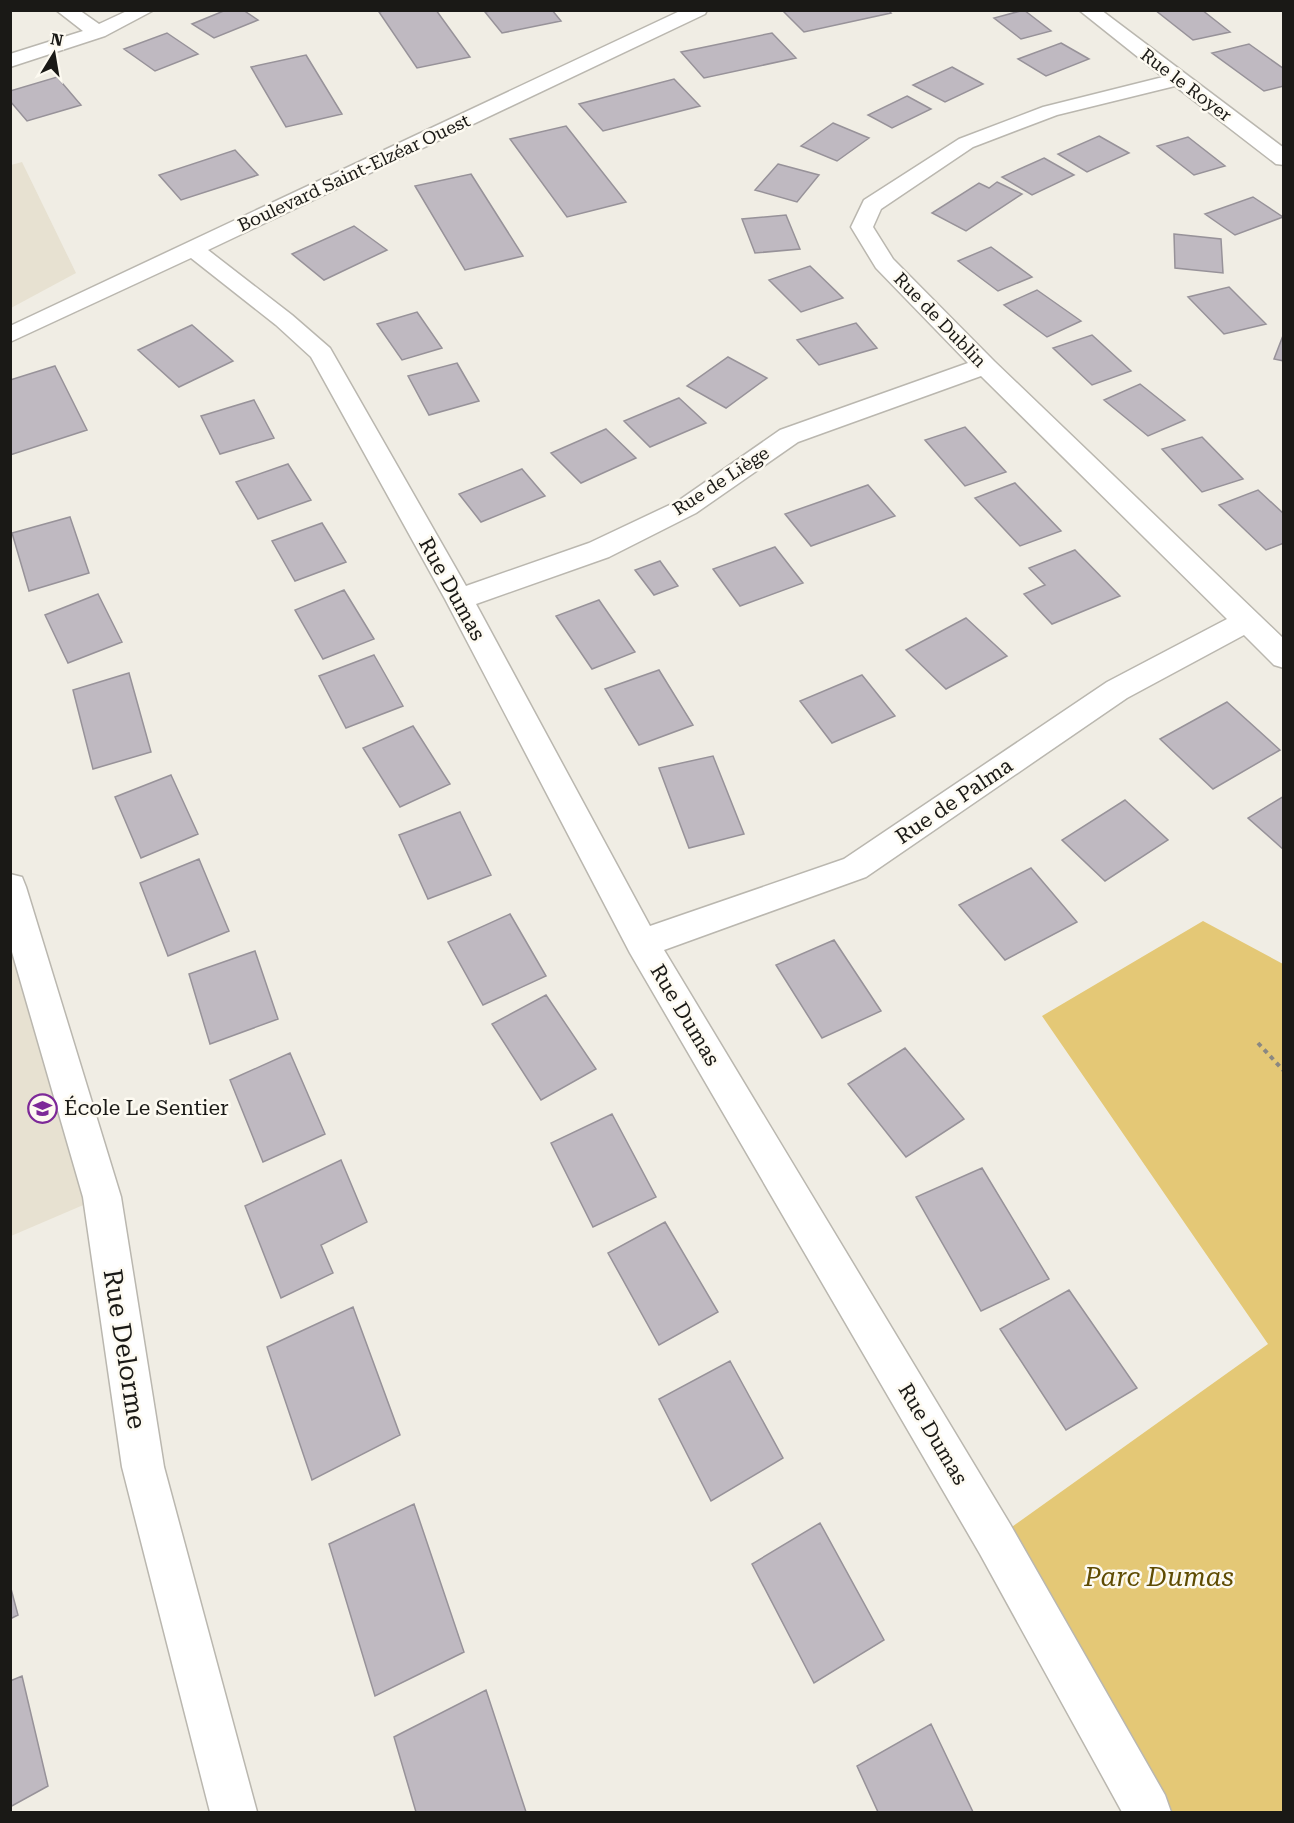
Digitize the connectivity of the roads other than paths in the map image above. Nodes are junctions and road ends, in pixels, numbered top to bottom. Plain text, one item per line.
1 (65, 10) edge
2 (145, 10) edge
3 (698, 10) edge
4 (1088, 10) edge
5 (98, 32) junction
6 (10, 61) edge
7 (1178, 79) junction
8 (1284, 159) edge
9 (193, 249) junction
10 (10, 335) edge
11 (985, 366) junction
12 (459, 598) junction
13 (1247, 621) junction
14 (1284, 657) edge
15 (10, 887) edge
16 (642, 943) junction
17 (234, 1812) edge
18 (1148, 1812) edge

1 - 5 street
2 - 5 street
3 - 9 street, Boulevard Saint-Elzéar Ouest
4 - 7 street, Rue le Royer
5 - 6 street
7 - 8 street, Rue le Royer
7 - 11 street, Rue de Dublin
9 - 10 street, Boulevard Saint-Elzéar Ouest
9 - 12 street, Rue Dumas
11 - 12 street, Rue de Liège
11 - 13 street, Rue de Dublin
12 - 16 street, Rue Dumas
13 - 14 street, Rue de Dublin
13 - 16 street, Rue de Palma
15 - 17 street, Rue Delorme
16 - 18 street, Rue Dumas

